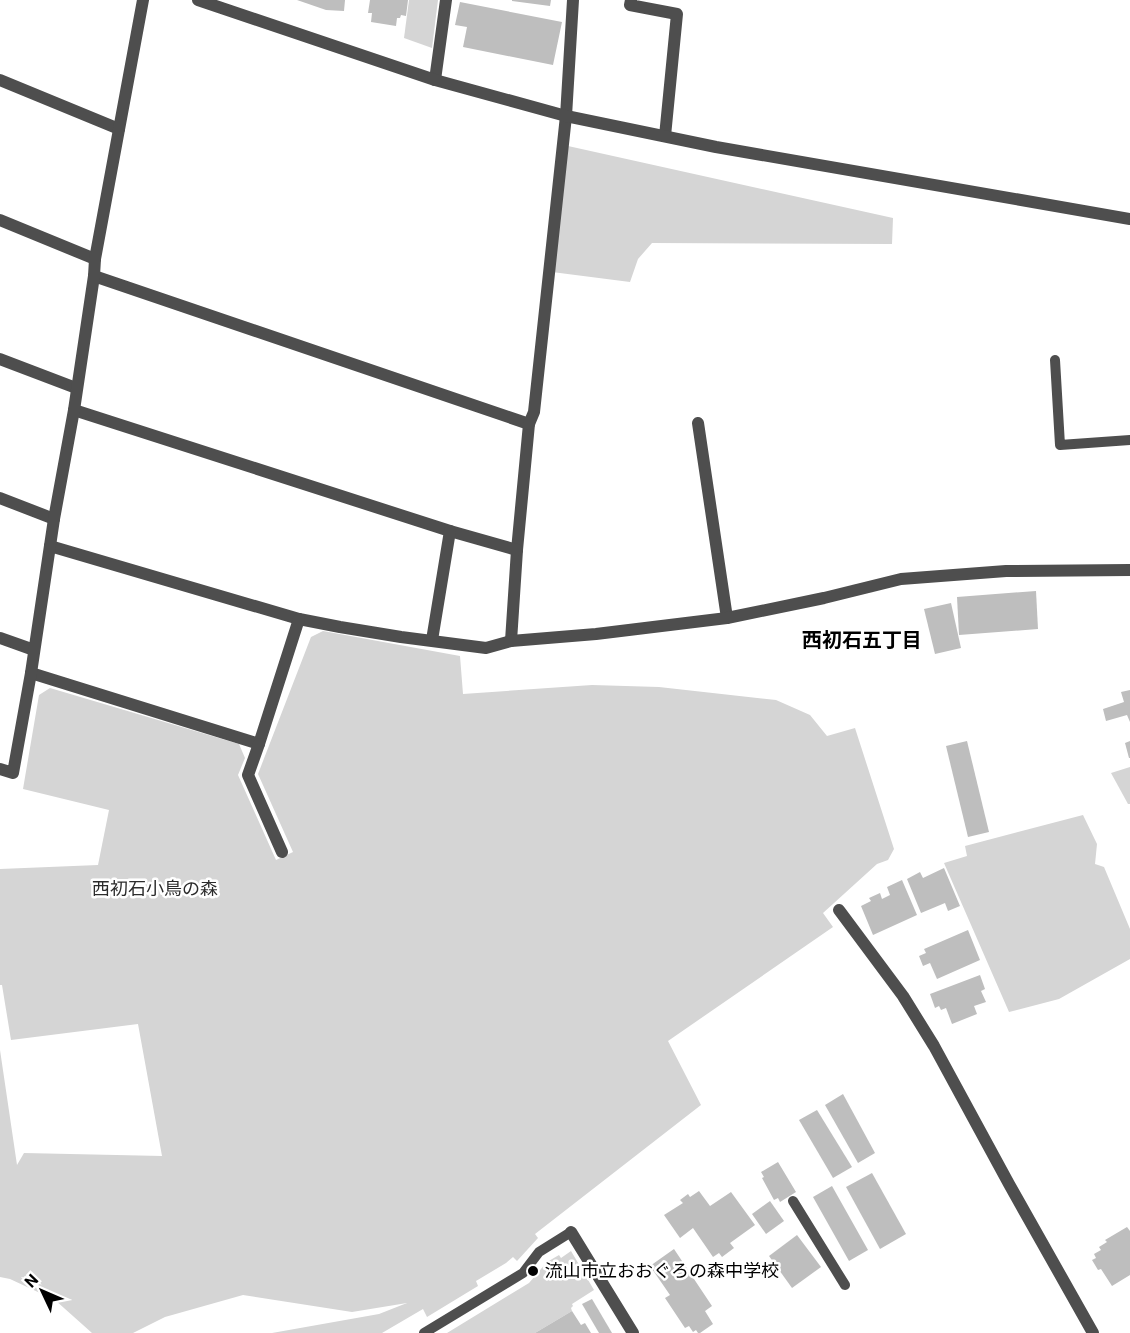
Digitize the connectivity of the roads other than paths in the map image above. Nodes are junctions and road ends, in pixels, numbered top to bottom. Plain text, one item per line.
1 (143, 0) edge
2 (198, 0) edge
3 (446, 0) edge
4 (573, 0) edge
5 (631, 0) edge
6 (0, 80) edge
7 (435, 80) junction
8 (566, 116) junction
9 (119, 129) junction
10 (665, 136) junction
11 (1130, 219) edge
12 (0, 220) edge
13 (95, 259) junction
14 (94, 276) junction
15 (0, 358) edge
16 (1055, 360) dead end
17 (76, 388) junction
18 (74, 410) junction
19 (698, 423) dead end
20 (529, 424) junction
21 (1130, 440) edge
22 (0, 498) edge
23 (54, 519) junction
24 (450, 531) junction
25 (50, 546) junction
26 (517, 550) junction
27 (1130, 570) edge
28 (727, 618) junction
29 (299, 619) junction
30 (0, 638) edge
31 (432, 640) junction
32 (511, 640) junction
33 (34, 650) junction
34 (31, 673) junction
35 (259, 744) junction
36 (0, 769) edge
37 (282, 852) dead end
38 (839, 910) dead end
39 (793, 1201) dead end
40 (571, 1232) joint
41 (845, 1285) dead end
42 (424, 1333) edge
43 (633, 1333) edge
44 (1093, 1333) edge

1 - 9 street
2 - 7 street
3 - 7 street
4 - 8 street
5 - 10 street
6 - 9 street
7 - 8 street
8 - 10 street
8 - 20 street
9 - 13 street
10 - 11 street
12 - 13 street
13 - 14 street
14 - 17 street
14 - 20 street
15 - 17 street
16 - 21 lane
17 - 18 street
18 - 23 street
18 - 24 street
19 - 28 street
20 - 26 street
22 - 23 street
23 - 25 street
24 - 26 street
24 - 31 street
25 - 29 street
25 - 33 street
26 - 32 street
27 - 28 street
28 - 32 street
29 - 31 street
29 - 35 street
30 - 33 street
31 - 32 street
33 - 34 street
34 - 35 street
34 - 36 street
35 - 37 street
38 - 44 street
39 - 41 lane
40 - 42 lane
40 - 43 street

